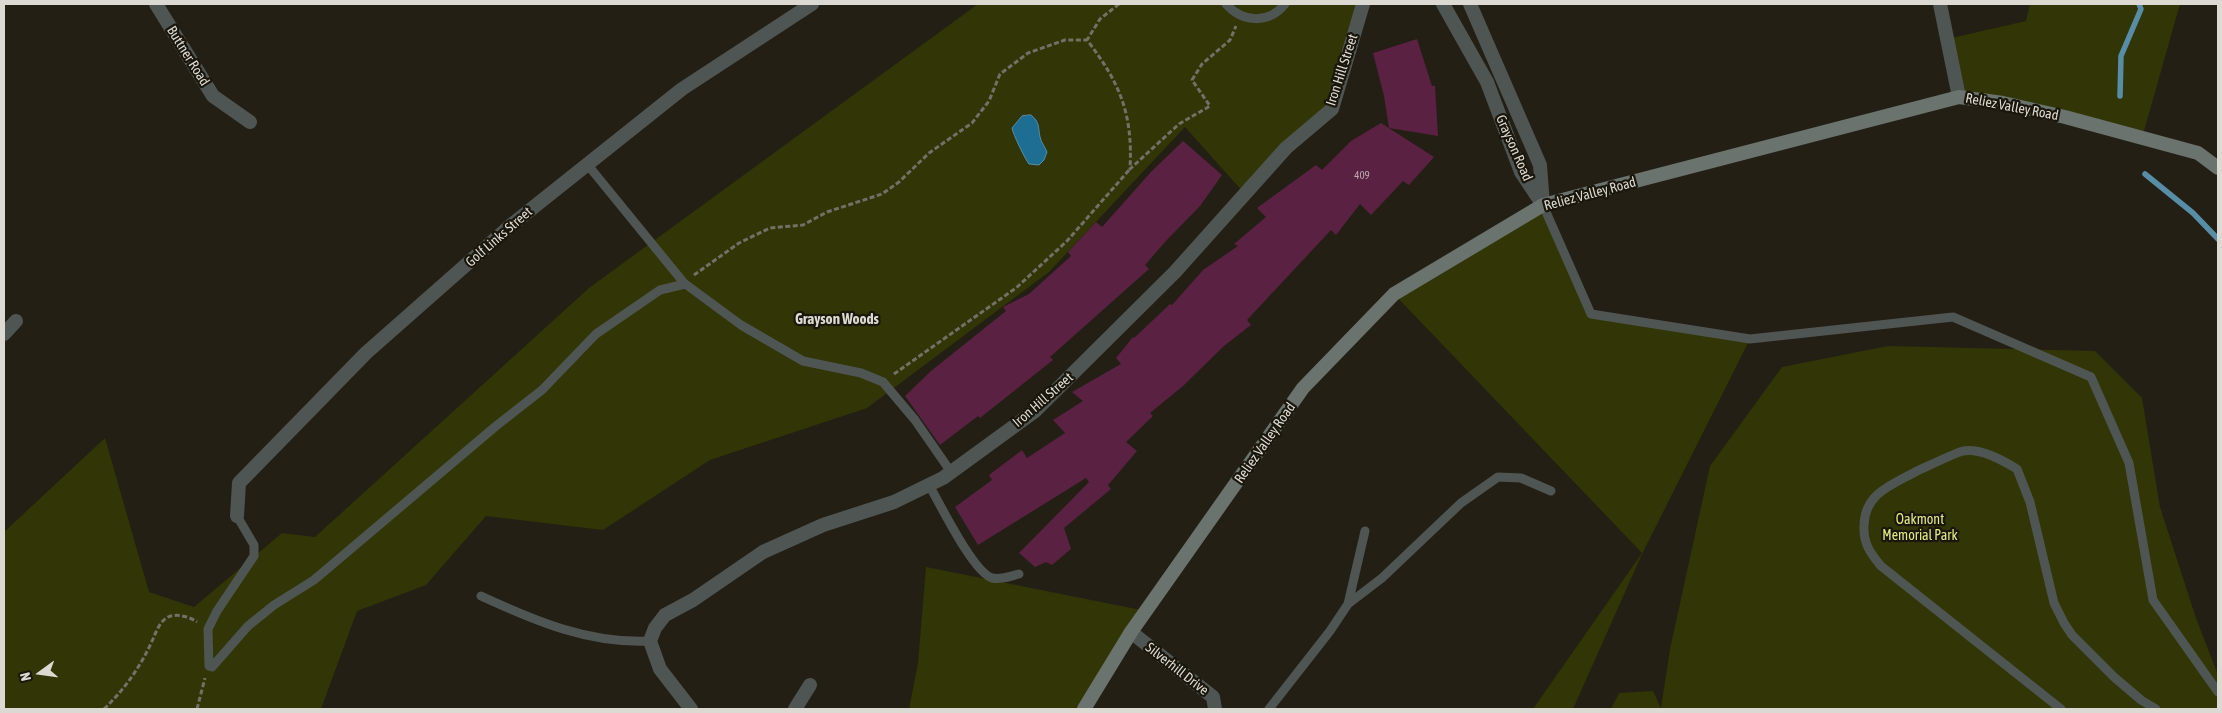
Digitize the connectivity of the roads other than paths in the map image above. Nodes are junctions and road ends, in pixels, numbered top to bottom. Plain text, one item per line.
1 (156, 4) edge
2 (812, 4) edge
3 (1226, 4) edge
4 (1285, 4) edge
5 (1363, 4) edge
6 (1444, 4) edge
7 (1470, 4) edge
8 (1940, 4) edge
9 (1959, 97) junction
10 (250, 122) dead end
11 (587, 164) junction
12 (2218, 168) edge
13 (1543, 205) junction
14 (684, 283) junction
15 (16, 321) dead end
16 (4, 334) edge
17 (951, 472) junction
18 (929, 485) junction
19 (1551, 490) dead end
20 (237, 516) joint
21 (1366, 531) dead end
22 (1019, 574) dead end
23 (481, 596) dead end
24 (1348, 604) junction
25 (1131, 632) junction
26 (650, 641) junction
27 (810, 685) dead end
28 (2218, 692) edge
29 (691, 709) edge
30 (795, 709) edge
31 (1084, 709) edge
32 (1215, 709) edge
33 (1269, 709) edge
34 (2061, 709) edge
35 (2156, 709) edge

1 - 10 street, Buttner Road
2 - 11 street, Golf Links Street
3 - 4 lane
5 - 17 street, Iron Hill Street
6 - 13 street, Grayson Road
7 - 13 street, Grayson Road
8 - 9 street
9 - 12 main road, Reliez Valley Road
9 - 13 main road, Reliez Valley Road
11 - 14 lane
11 - 20 street, Golf Links Street
13 - 25 main road, Reliez Valley Road
13 - 28 lane
14 - 17 lane
14 - 20 lane
15 - 16 street
17 - 18 street, Iron Hill Street
18 - 22 lane
18 - 26 street, Iron Hill Street
19 - 24 lane
21 - 24 lane
23 - 26 lane
24 - 33 lane
25 - 31 main road, Reliez Valley Road
25 - 32 street, Silverhill Drive
26 - 29 street
27 - 30 street
34 - 35 lane

